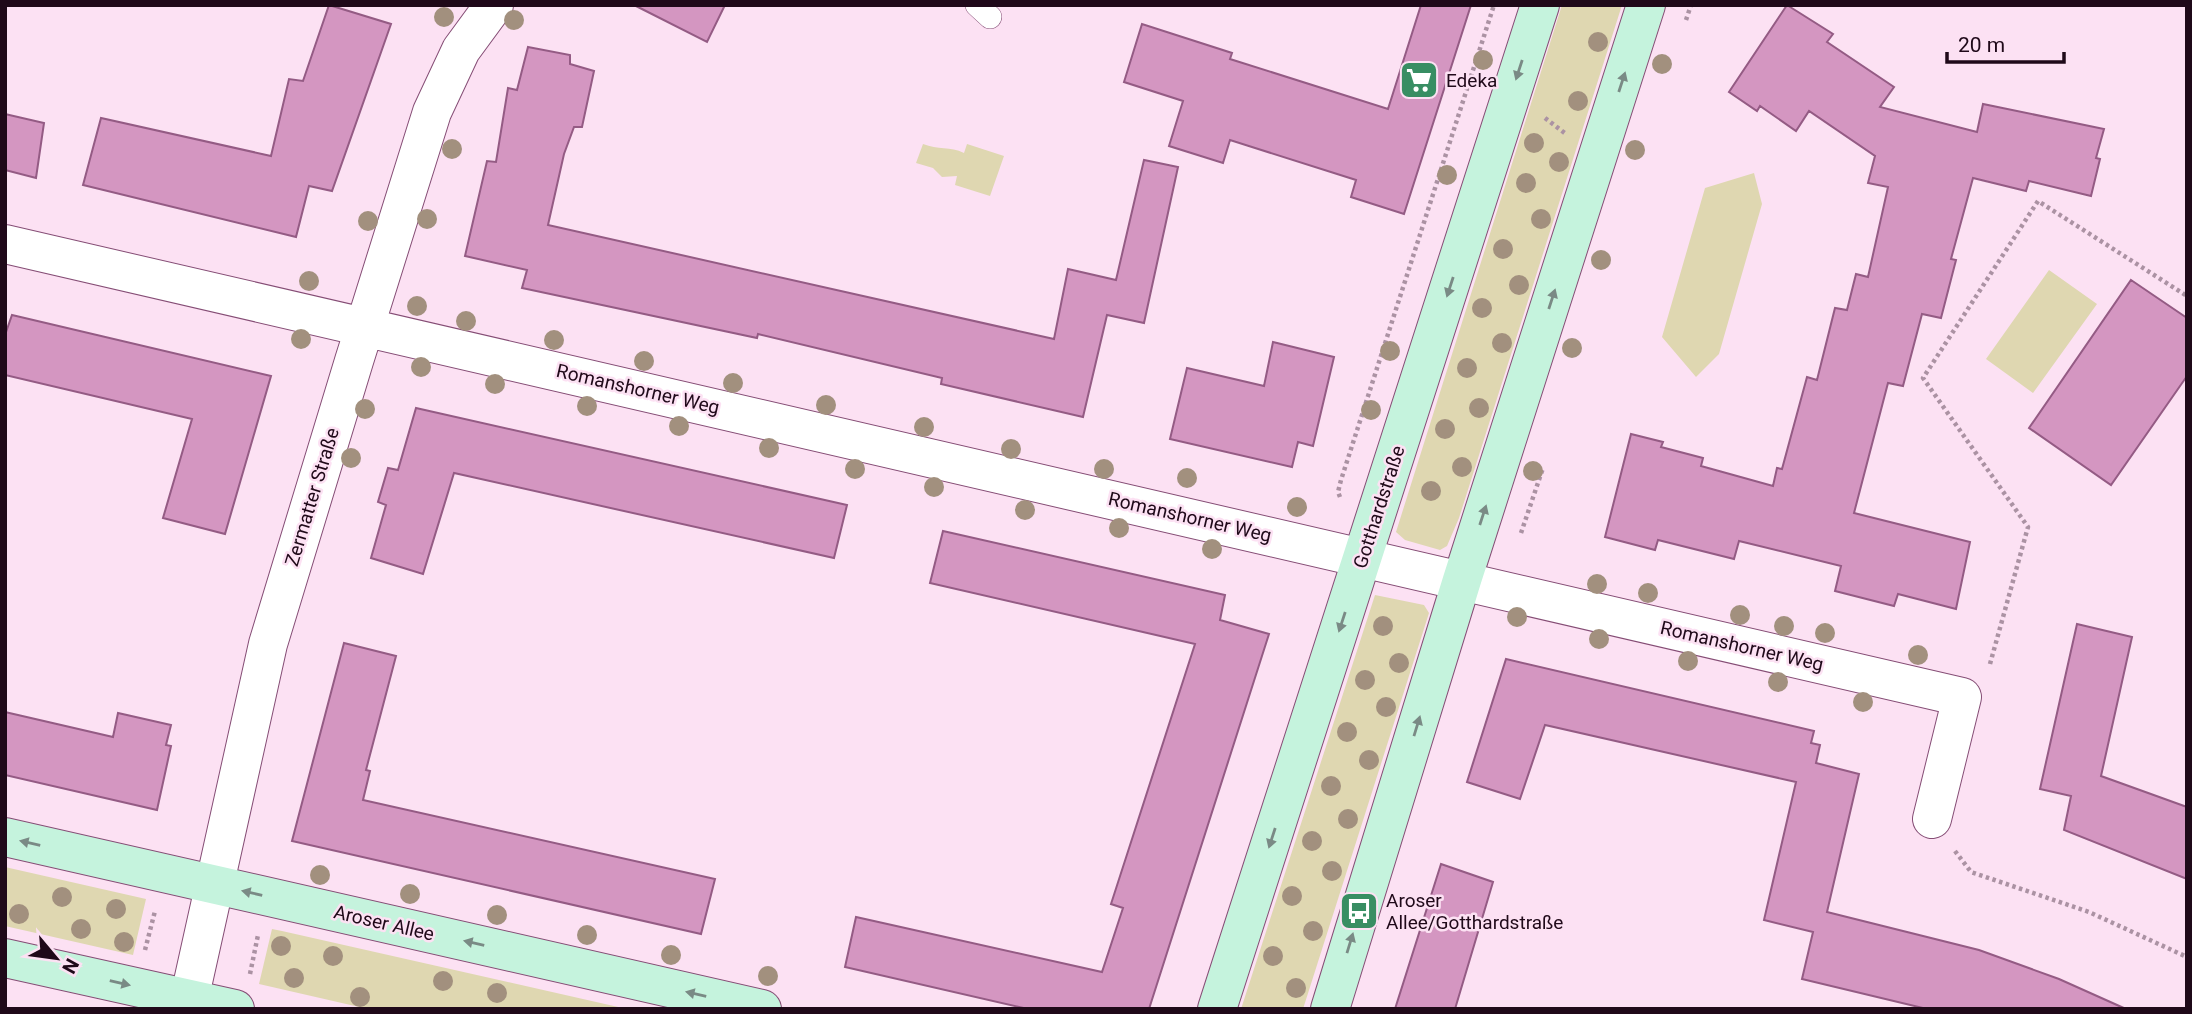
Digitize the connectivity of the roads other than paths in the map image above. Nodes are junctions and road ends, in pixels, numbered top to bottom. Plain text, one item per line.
1 (494, 5) edge
2 (1540, 5) edge
3 (1646, 5) edge
4 (5, 244) edge
5 (365, 327) junction
6 (1363, 557) junction
7 (1462, 580) junction
8 (1932, 819) road end
9 (5, 838) edge
10 (213, 884) junction
11 (5, 958) edge
12 (241, 995) edge
13 (188, 1004) edge
14 (762, 1009) edge
15 (1217, 1009) edge
16 (1330, 1009) edge

1 - 5 street, Zermatter Straße
2 -> 6 main road, Gotthardstraße
7 -> 3 main road
4 - 5 street, Romanshorner Weg
5 - 6 street, Romanshorner Weg
5 - 10 street, Zermatter Straße
6 - 7 street, Romanshorner Weg
6 -> 15 main road, Gotthardstraße
7 - 8 street, Romanshorner Weg
16 -> 7 main road
10 -> 9 main road, Aroser Allee
10 - 13 street, Zermatter Straße
14 -> 10 main road, Aroser Allee
11 -> 13 main road
12 - 13 main road

